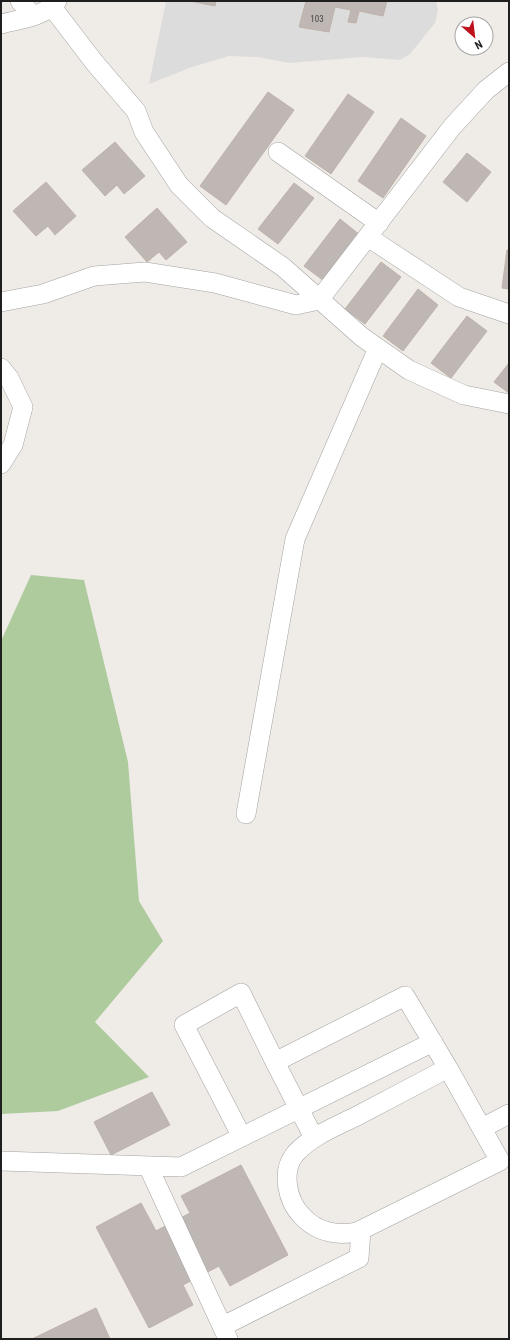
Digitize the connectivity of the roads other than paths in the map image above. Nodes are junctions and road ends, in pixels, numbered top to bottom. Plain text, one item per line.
1 (20, 1) edge
2 (55, 4) edge
3 (33, 16) junction
4 (1, 24) edge
5 (509, 72) edge
6 (278, 152) dead end
7 (373, 230) junction
8 (319, 300) junction
9 (1, 302) edge
10 (509, 314) edge
11 (378, 348) junction
12 (1, 368) edge
13 (509, 404) edge
14 (1, 464) edge
15 (246, 814) dead end
16 (433, 1042) junction
17 (275, 1062) junction
18 (448, 1068) junction
19 (299, 1109) junction
20 (509, 1114) edge
21 (482, 1128) junction
22 (242, 1137) junction
23 (314, 1138) junction
24 (1, 1161) edge
25 (148, 1166) junction
26 (361, 1230) junction
27 (226, 1332) edge

1 - 3 street
2 - 3 street
2 - 8 street
3 - 4 street
5 - 7 street
6 - 7 street
7 - 8 street
7 - 10 street
8 - 9 street
8 - 11 street
11 - 13 street
11 - 15 street
12 - 14 street
16 - 17 street
16 - 18 street
16 - 19 street
17 - 19 street
17 - 22 street
18 - 21 street
18 - 23 street
19 - 22 street
19 - 23 street
20 - 21 street
21 - 26 street
22 - 25 street
23 - 26 street
24 - 25 street
25 - 27 street
26 - 27 street

